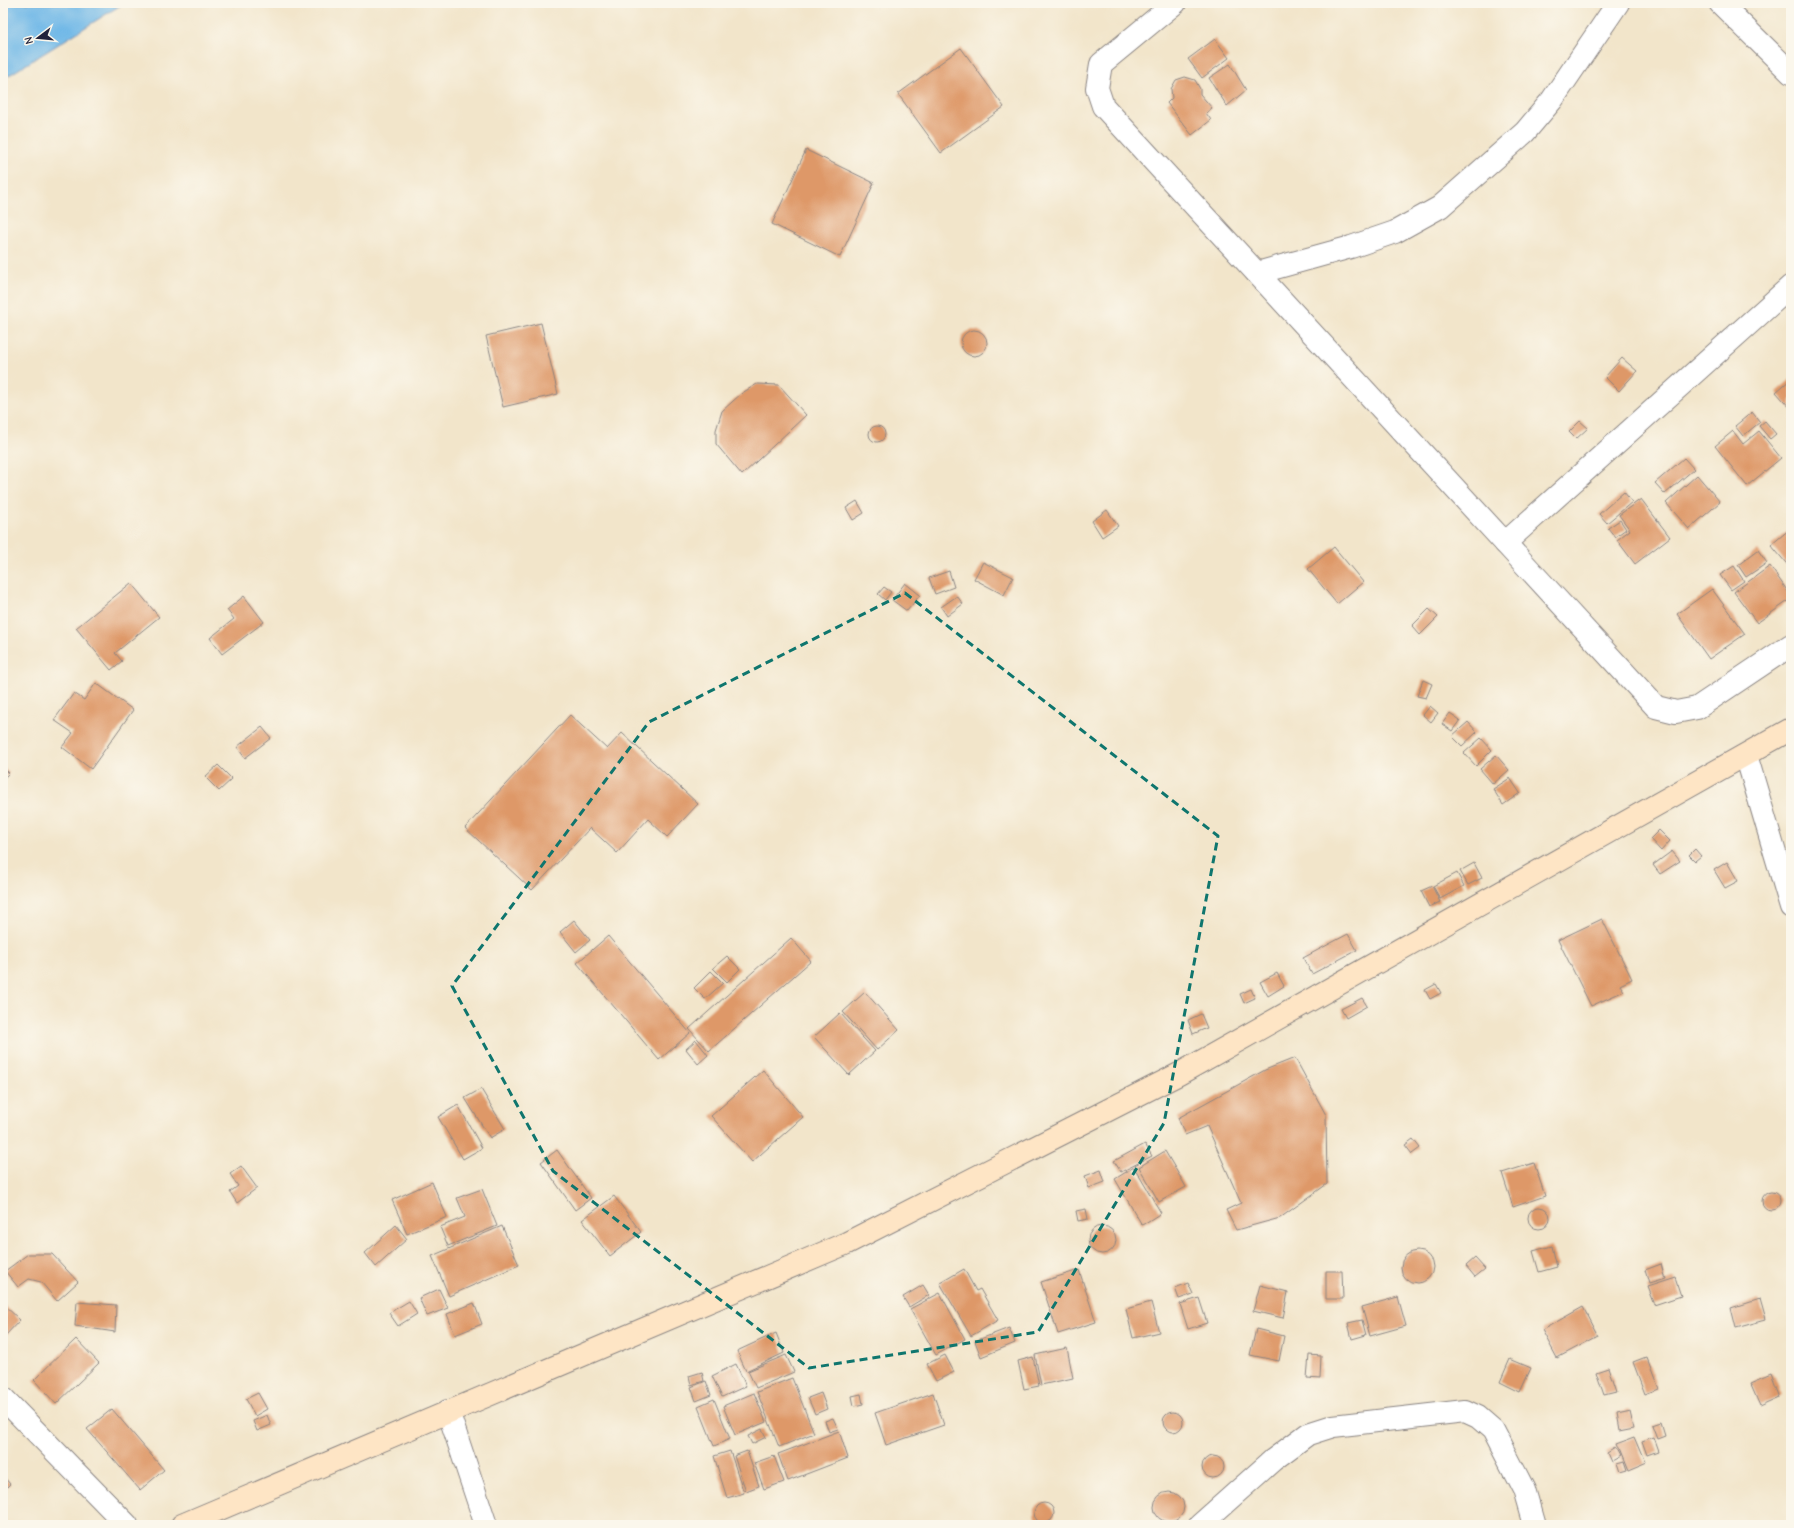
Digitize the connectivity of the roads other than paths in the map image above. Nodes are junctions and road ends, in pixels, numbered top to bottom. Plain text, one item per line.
1 (1175, 3) edge
2 (1618, 3) edge
3 (1720, 3) edge
4 (1791, 72) edge
5 (1257, 273) junction
6 (1791, 286) edge
7 (1505, 543) junction
8 (1791, 645) edge
9 (1791, 729) edge
10 (1746, 755) junction
11 (1791, 907) edge
12 (3, 1398) edge
13 (448, 1411) junction
14 (127, 1525) edge
15 (182, 1525) edge
16 (486, 1525) edge
17 (1200, 1525) edge
18 (1534, 1525) edge

1 - 5 street
2 - 5 street
3 - 4 street
5 - 7 street
6 - 7 street
7 - 8 street
9 - 10 main road
10 - 11 street
10 - 13 main road
12 - 14 street
13 - 15 main road
13 - 16 street
17 - 18 street

